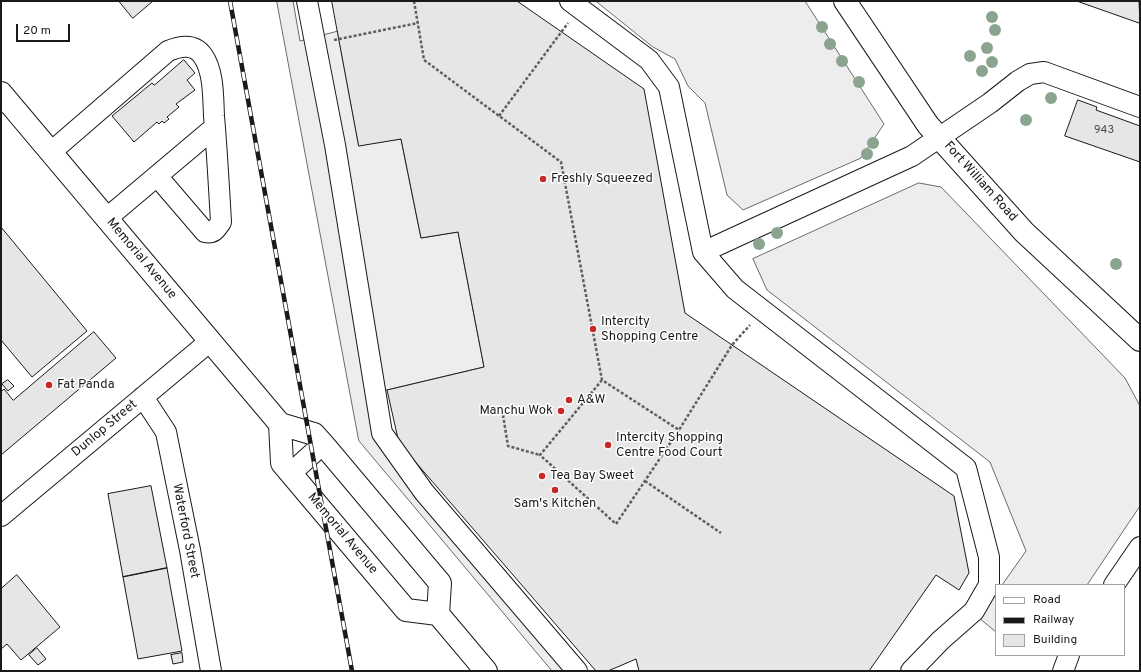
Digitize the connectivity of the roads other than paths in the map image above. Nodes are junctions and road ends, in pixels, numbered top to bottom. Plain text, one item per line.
1 (307, 1) edge
2 (845, 1) edge
3 (575, 4) edge
4 (1, 93) edge
5 (1140, 107) edge
6 (215, 127) junction
7 (941, 138) junction
8 (51, 152) junction
9 (157, 176) junction
10 (107, 218) junction
11 (703, 252) junction
12 (1140, 340) edge
13 (210, 342) junction
14 (143, 398) junction
15 (280, 424) junction
16 (323, 444) junction
17 (291, 473) junction
18 (1, 516) edge
19 (1140, 547) edge
20 (1115, 584) edge
21 (438, 614) junction
22 (1069, 656) edge
23 (210, 671) edge
24 (486, 671) edge
25 (577, 671) edge
26 (911, 671) edge
27 (1063, 671) edge

1 - 25 street
2 - 7 main road, Fort William Road
3 - 11 street
4 - 8 main road, Memorial Avenue
5 - 7 street
6 - 8 street
6 - 9 street
6 - 9 street
7 - 11 street
7 - 12 main road, Fort William Road
8 - 10 main road, Memorial Avenue
9 - 10 street
10 - 13 main road, Memorial Avenue
11 - 26 street
13 - 14 street, Dunlop Street
13 - 15 main road, Memorial Avenue
14 - 18 street, Dunlop Street
14 - 23 street, Waterford Street
15 - 16 main road
15 - 17 main road, Memorial Avenue
16 - 17 street
16 - 21 main road
17 - 21 main road, Memorial Avenue
19 - 20 street
21 - 24 main road
22 - 27 street

